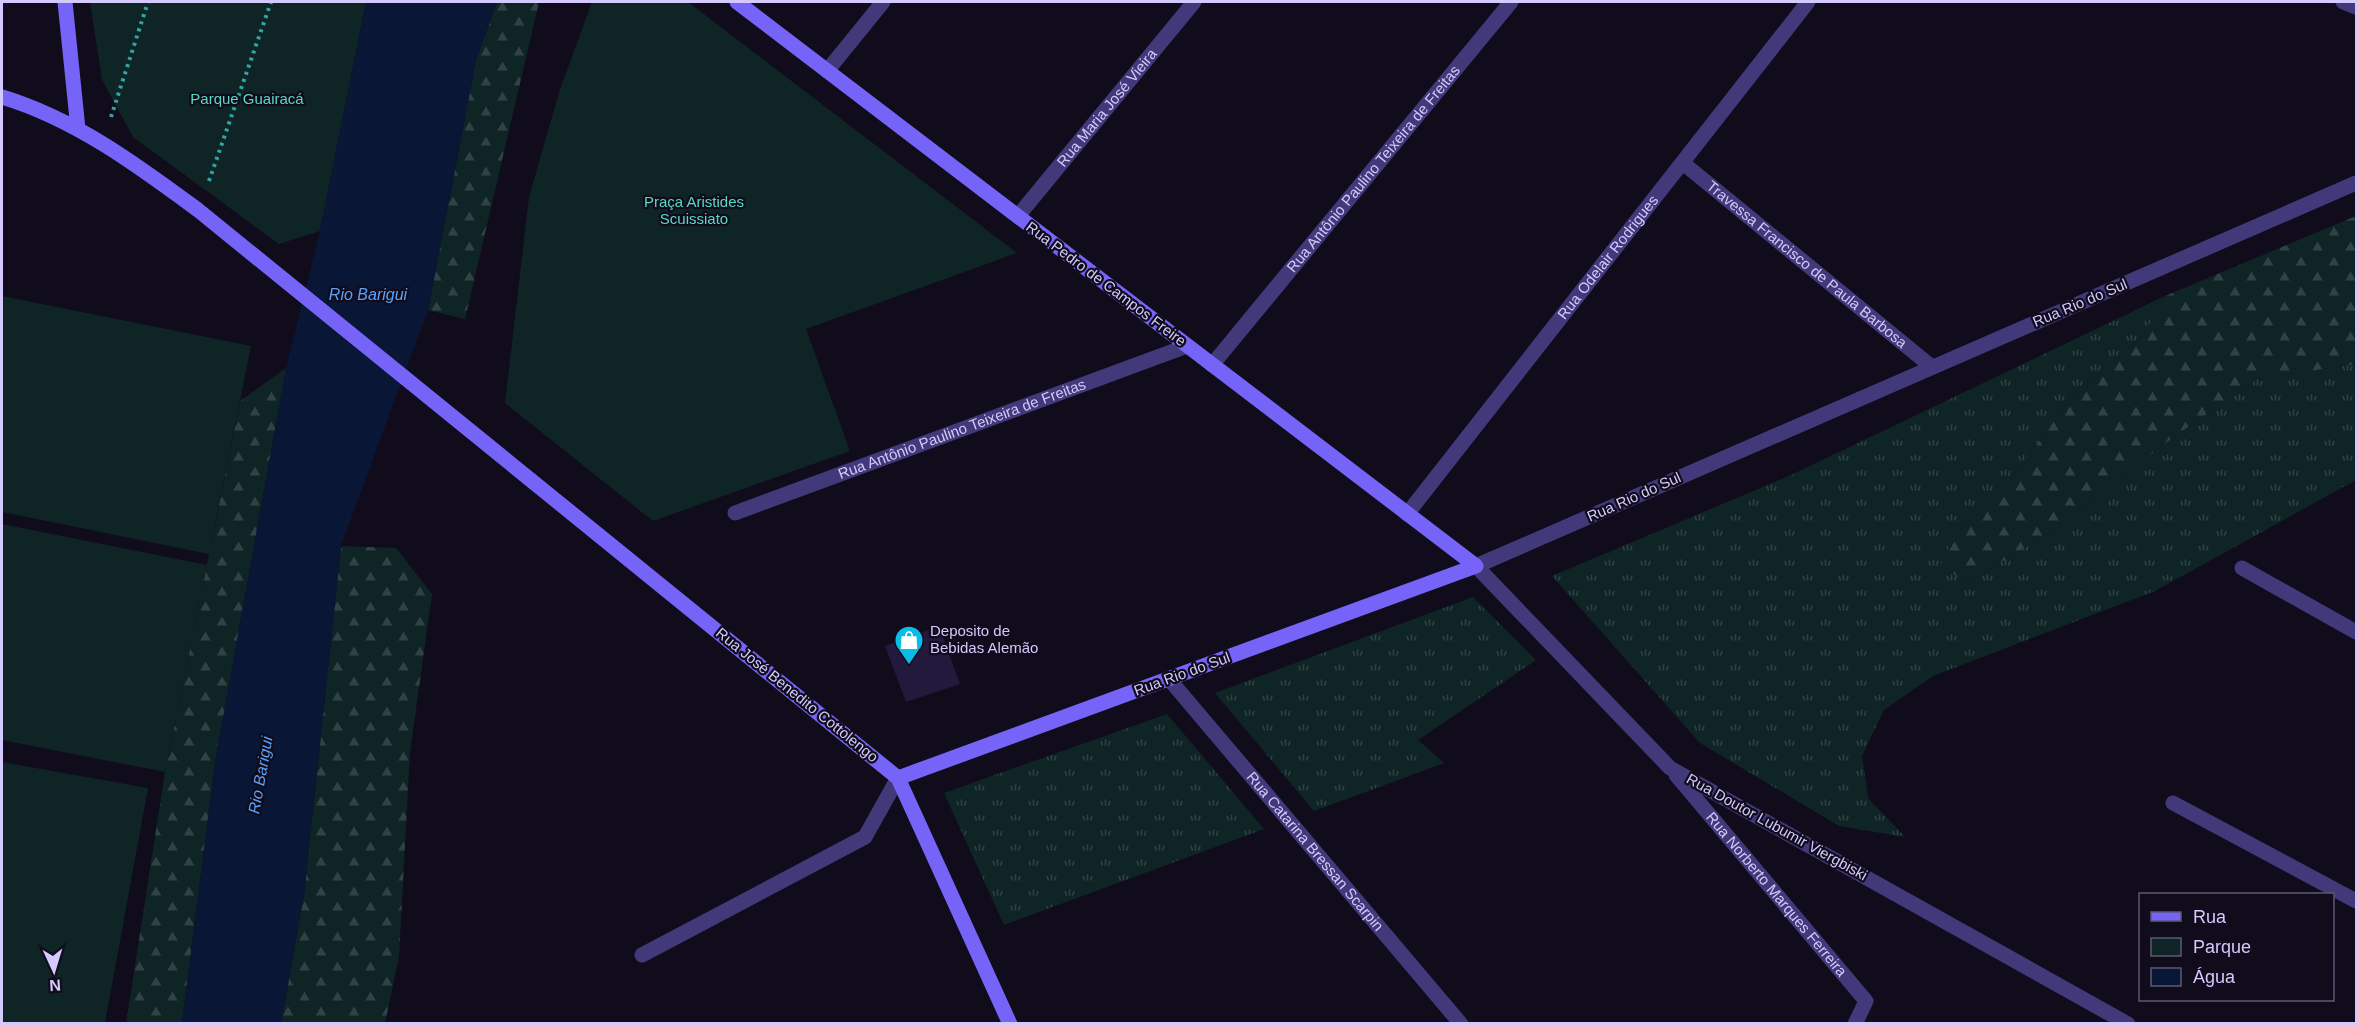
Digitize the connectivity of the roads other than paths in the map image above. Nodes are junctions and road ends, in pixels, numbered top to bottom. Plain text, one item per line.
1 (65, 2) edge
2 (737, 2) edge
3 (883, 2) edge
4 (1194, 2) edge
5 (1511, 2) edge
6 (1808, 2) edge
7 (2343, 2) edge
8 (2356, 8) edge
9 (827, 70) junction
10 (2, 97) edge
11 (78, 129) junction
12 (1683, 163) junction
13 (2356, 183) edge
14 (1018, 216) junction
15 (1187, 346) junction
16 (1212, 365) junction
17 (1932, 367) junction
18 (735, 513) dead end
19 (1407, 514) junction
20 (1476, 566) junction
21 (2242, 568) dead end
22 (2356, 633) edge
23 (1169, 679) junction
24 (1670, 768) junction
25 (898, 778) junction
26 (2173, 803) dead end
27 (2356, 901) edge
28 (642, 955) dead end
29 (1010, 1023) edge
30 (1461, 1023) edge
31 (1855, 1023) edge
32 (2128, 1023) edge

1 - 11 street
2 - 9 street, Rua Pedro de Campos Freire
3 - 9 street
4 - 14 street, Rua Maria José Vieira
5 - 16 street, Rua Antônio Paulino Teixeira de Freitas
6 - 12 street, Rua Odelair Rodrigues
7 - 8 street
9 - 14 street, Rua Pedro de Campos Freire
10 - 11 street, Rua José Benedito Cottolengo
11 - 25 street, Rua José Benedito Cottolengo
12 - 17 street, Travessa Francisco de Paula Barbosa
12 - 19 street, Rua Odelair Rodrigues
13 - 17 street, Rua Rio do Sul
14 - 15 street, Rua Pedro de Campos Freire
15 - 16 street, Rua Pedro de Campos Freire
15 - 18 street, Rua Antônio Paulino Teixeira de Freitas
16 - 19 street, Rua Pedro de Campos Freire
17 - 20 street, Rua Rio do Sul
19 - 20 street, Rua Pedro de Campos Freire
20 - 23 street, Rua Rio do Sul
20 - 24 street, Rua Doutor Lubumir Viergbiski
21 - 22 street
23 - 25 street, Rua Rio do Sul
23 - 30 street, Rua Catarina Bressan Scarpin
24 - 31 street, Rua Norberto Marques Ferreira
24 - 32 street, Rua Doutor Lubumir Viergbiski
25 - 28 street
25 - 29 street, Rua José Benedito Cottolengo
26 - 27 street

